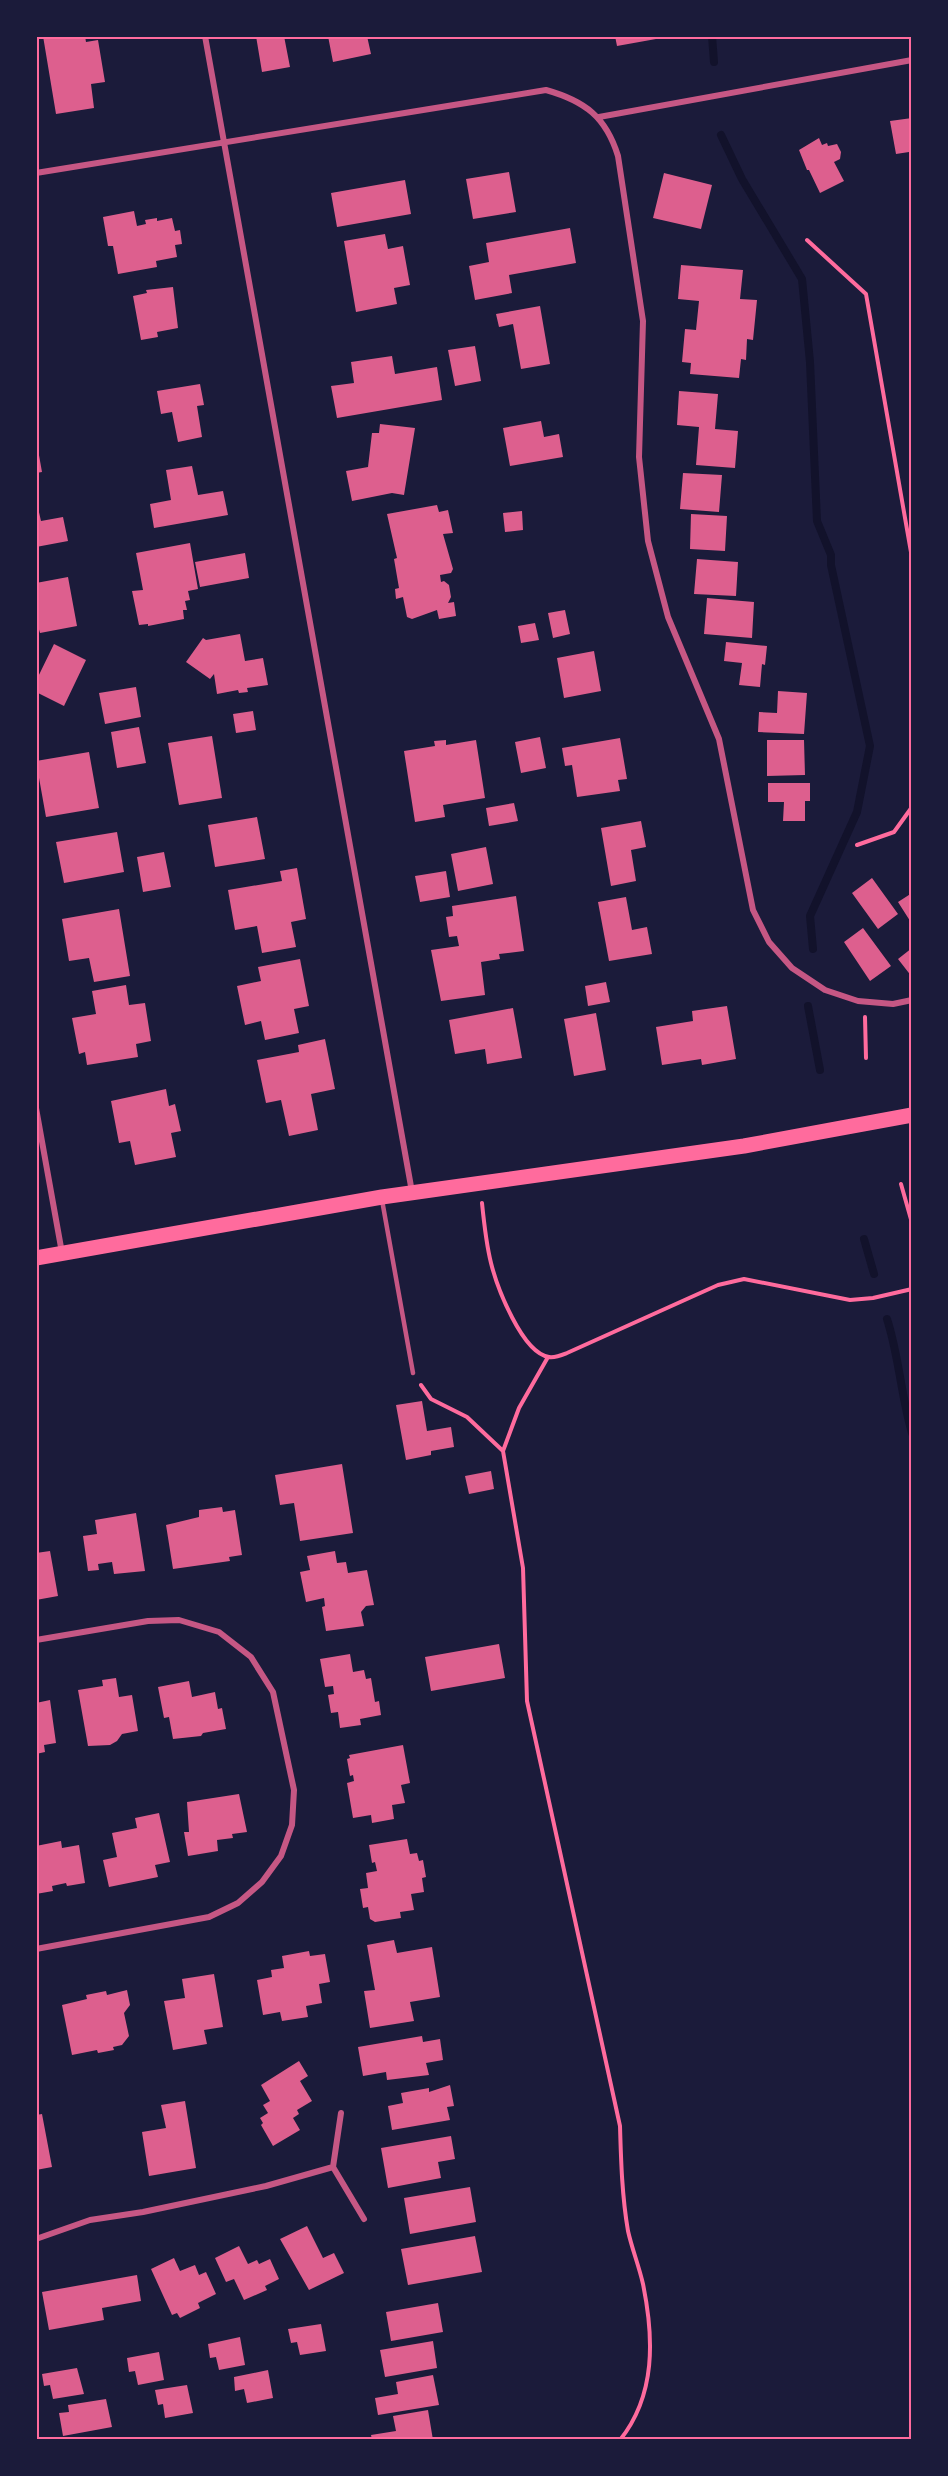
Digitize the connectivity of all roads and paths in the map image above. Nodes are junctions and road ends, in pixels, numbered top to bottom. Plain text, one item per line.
1 (205, 36) edge
2 (912, 60) edge
3 (599, 117) junction
4 (224, 141) junction
5 (36, 173) edge
6 (807, 240) dead end
7 (912, 558) edge
8 (912, 807) edge
9 (857, 845) dead end
10 (912, 1000) edge
11 (867, 1002) junction
12 (866, 1058) dead end
13 (36, 1108) edge
14 (912, 1115) edge
15 (480, 1182) junction
16 (901, 1184) dead end
17 (412, 1192) junction
18 (381, 1197) junction
19 (912, 1223) edge
20 (62, 1253) junction
21 (36, 1258) edge
22 (912, 1289) edge
23 (548, 1357) junction
24 (412, 1373) joint
25 (503, 1451) junction
26 (36, 1640) edge
27 (36, 1949) edge
28 (341, 2113) dead end
29 (333, 2167) junction
30 (364, 2219) dead end
31 (36, 2239) edge
32 (620, 2440) edge

1 - 4 street
2 - 3 street
3 - 4 street
3 - 11 street
4 - 5 street
4 - 17 street
6 - 7 path
8 - 9 path
10 - 11 street
11 - 12 path
13 - 20 street
14 - 15 main road
15 - 17 main road
15 - 23 path
16 - 19 path
17 - 18 main road
18 - 20 main road
18 - 24 lane
20 - 21 main road
22 - 23 path
23 - 25 path
24 - 25 path
25 - 32 path
26 - 27 street
28 - 29 street
29 - 30 street
29 - 31 street

